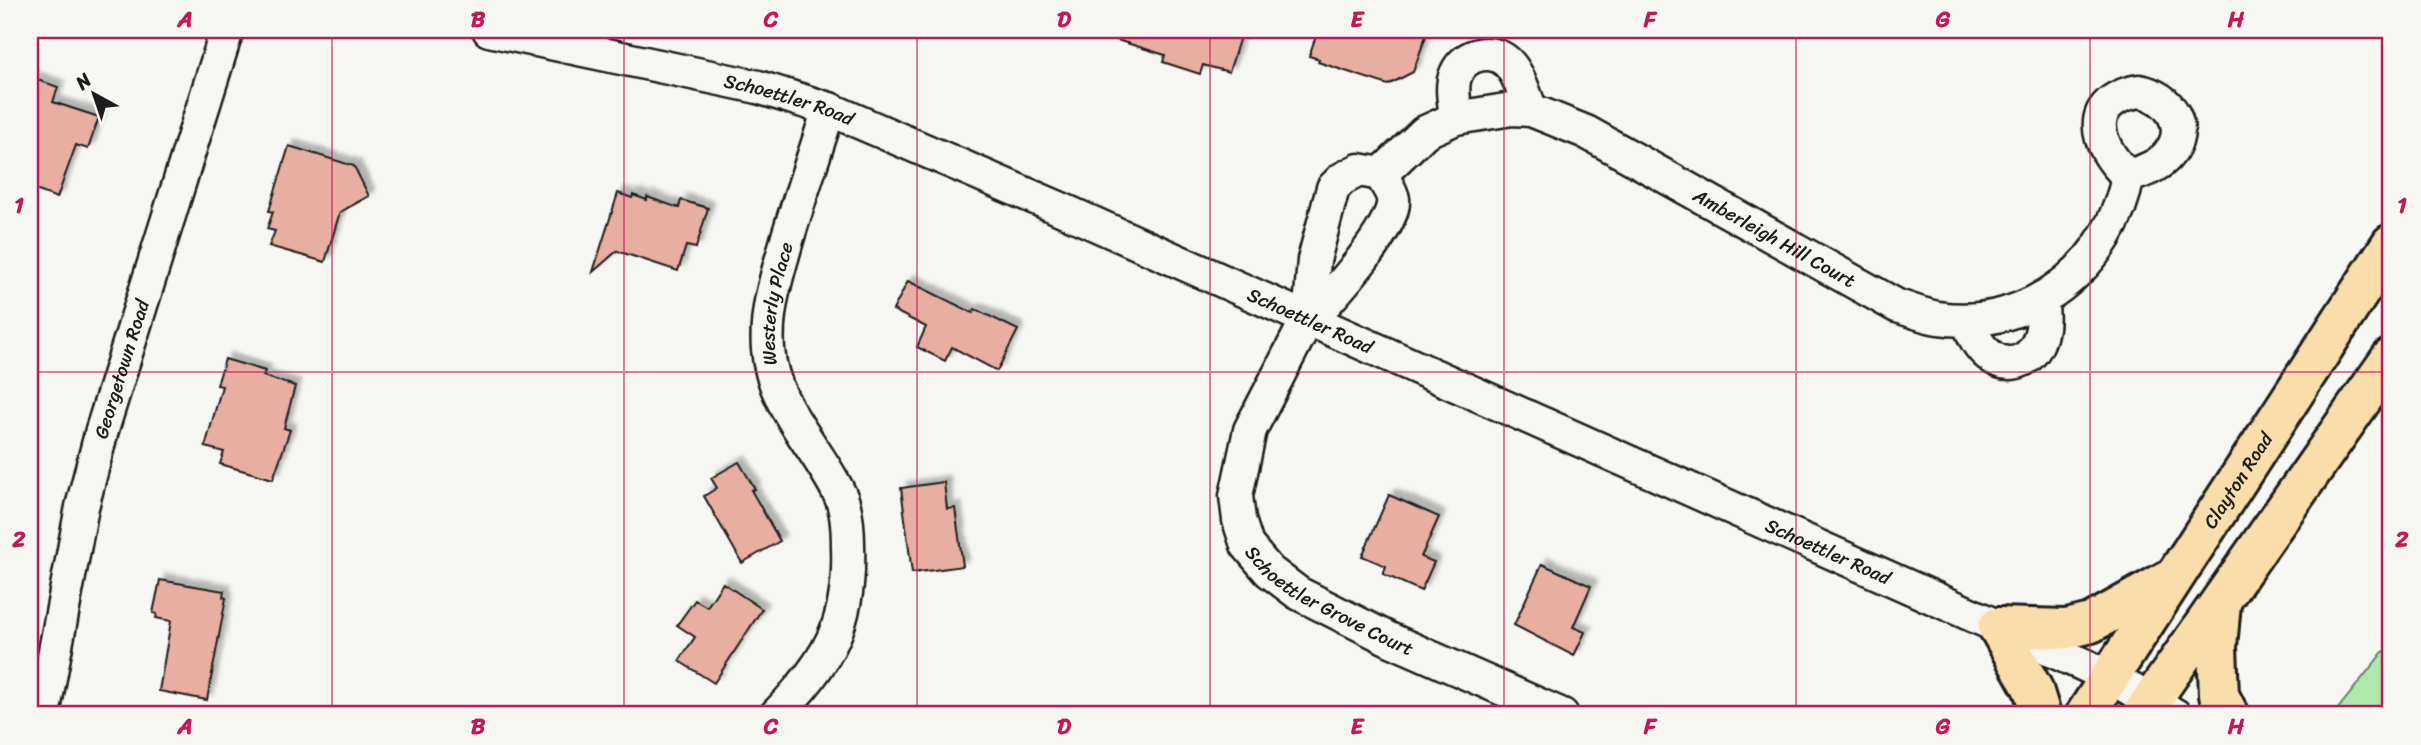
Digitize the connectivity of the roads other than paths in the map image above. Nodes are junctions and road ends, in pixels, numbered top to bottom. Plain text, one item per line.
1 (227, 30) edge
2 (489, 30) edge
3 (829, 109) junction
4 (1531, 110) junction
5 (1456, 118) junction
6 (1381, 174) junction
7 (2128, 176) dead end
8 (2391, 244) edge
9 (2041, 300) junction
10 (1308, 320) junction
11 (1968, 320) junction
12 (2391, 358) edge
13 (2176, 575) junction
14 (2221, 603) junction
15 (1998, 627) junction
16 (2110, 677) junction
17 (2156, 710) edge
18 (43, 715) edge
19 (776, 715) edge
20 (1562, 715) edge
21 (2041, 715) edge
22 (2085, 715) edge
23 (2229, 715) edge

1 - 18 street, Georgetown Road
2 - 3 street, Schoettler Road
3 - 10 street, Schoettler Road
3 - 19 street, Westerly Place
4 - 5 street, Amberleigh Hill Court
4 - 5 street
4 - 11 street, Amberleigh Hill Court
5 - 6 street, Amberleigh Hill Court
6 - 10 street
6 - 10 street
7 - 9 street, Amberleigh Hill Court
8 - 13 main road, Clayton Road
9 - 11 street, Amberleigh Hill Court
9 - 11 street
10 - 15 street, Schoettler Road
10 - 20 street, Schoettler Grove Court
12 - 14 main road
13 - 15 main road
13 - 16 main road, Clayton Road
14 - 17 main road
14 - 23 main road
15 - 16 street, Schoettler Road
15 - 21 main road
16 - 17 street, Schoettler Road
16 - 22 main road, Clayton Road

